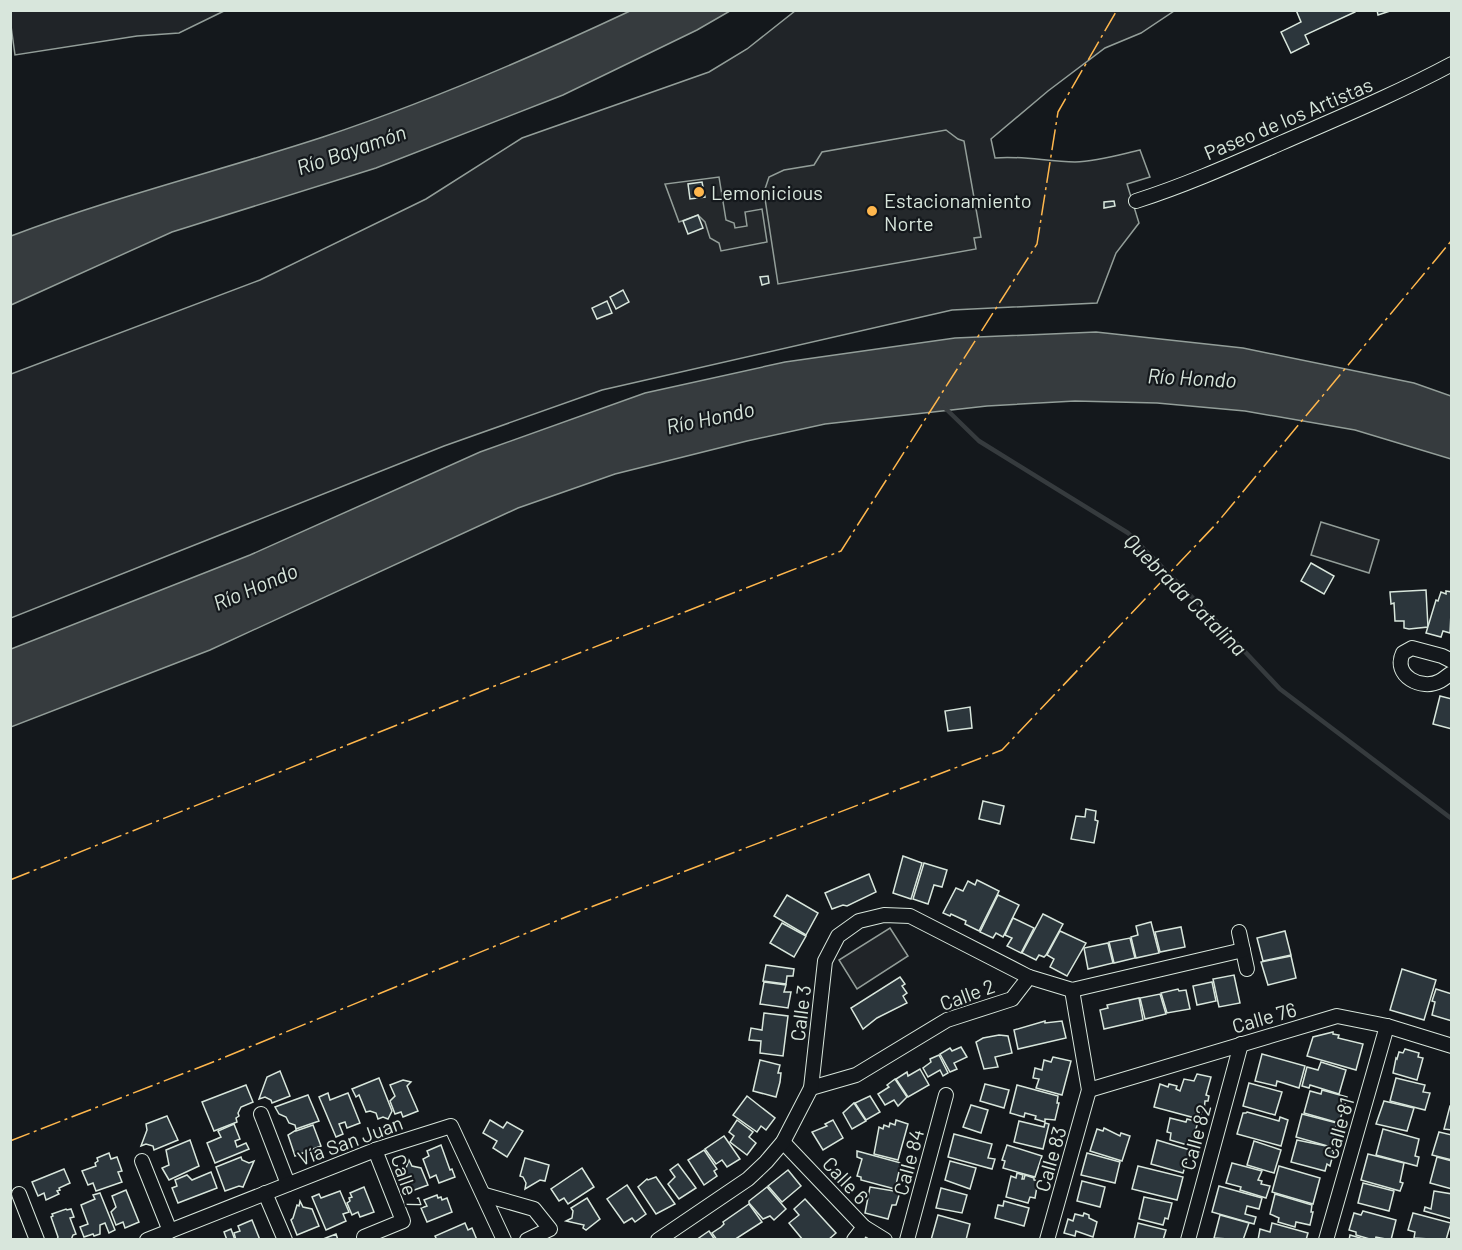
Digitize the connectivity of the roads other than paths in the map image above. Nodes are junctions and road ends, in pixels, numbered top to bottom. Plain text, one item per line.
1 (1452, 64) edge
2 (1136, 201) dead end
3 (1452, 661) edge
4 (1452, 673) edge
5 (1239, 932) dead end
6 (1244, 951) junction
7 (1247, 969) dead end
8 (1029, 977) junction
9 (1072, 990) junction
10 (1387, 1026) junction
11 (1241, 1044) junction
12 (1452, 1046) edge
13 (811, 1088) junction
14 (1089, 1090) junction
15 (946, 1095) dead end
16 (261, 1114) dead end
17 (783, 1142) junction
18 (375, 1150) junction
19 (142, 1161) dead end
20 (288, 1184) junction
21 (265, 1193) junction
22 (19, 1194) dead end
23 (485, 1195) junction
24 (864, 1227) junction
25 (170, 1231) junction
26 (364, 1237) dead end
27 (153, 1238) edge
28 (37, 1239) edge
29 (285, 1239) edge
30 (504, 1239) edge
31 (527, 1239) edge
32 (658, 1239) edge
33 (854, 1239) edge
34 (885, 1239) edge
35 (907, 1239) edge
36 (1047, 1239) edge
37 (1188, 1239) edge
38 (1326, 1239) edge

1 - 2 street, Paseo de los Artistas
3 - 4 street
5 - 6 street
6 - 7 street
6 - 9 street
8 - 9 street
8 - 13 street, Calle 2
8 - 13 street, Calle 3
9 - 14 street
10 - 11 street, Calle 76
10 - 12 street, Calle 76
10 - 38 street, Calle 81
11 - 14 street, Calle 76
11 - 37 street, Calle 82
13 - 17 street, Calle 3
14 - 36 street, Calle 83
15 - 35 street, Calle 84
16 - 20 street
17 - 24 street, Calle 6
17 - 32 street, Calle 3
18 - 20 street, Vía San Juan
18 - 23 street, Vía San Juan
18 - 26 street, Calle 7
19 - 25 street
20 - 21 street, Vía San Juan
21 - 25 street, Vía San Juan
21 - 29 street
22 - 28 street
23 - 30 street, Vía San Juan
23 - 31 street
24 - 33 street
24 - 34 street, Calle 6
25 - 27 street, Vía San Juan

